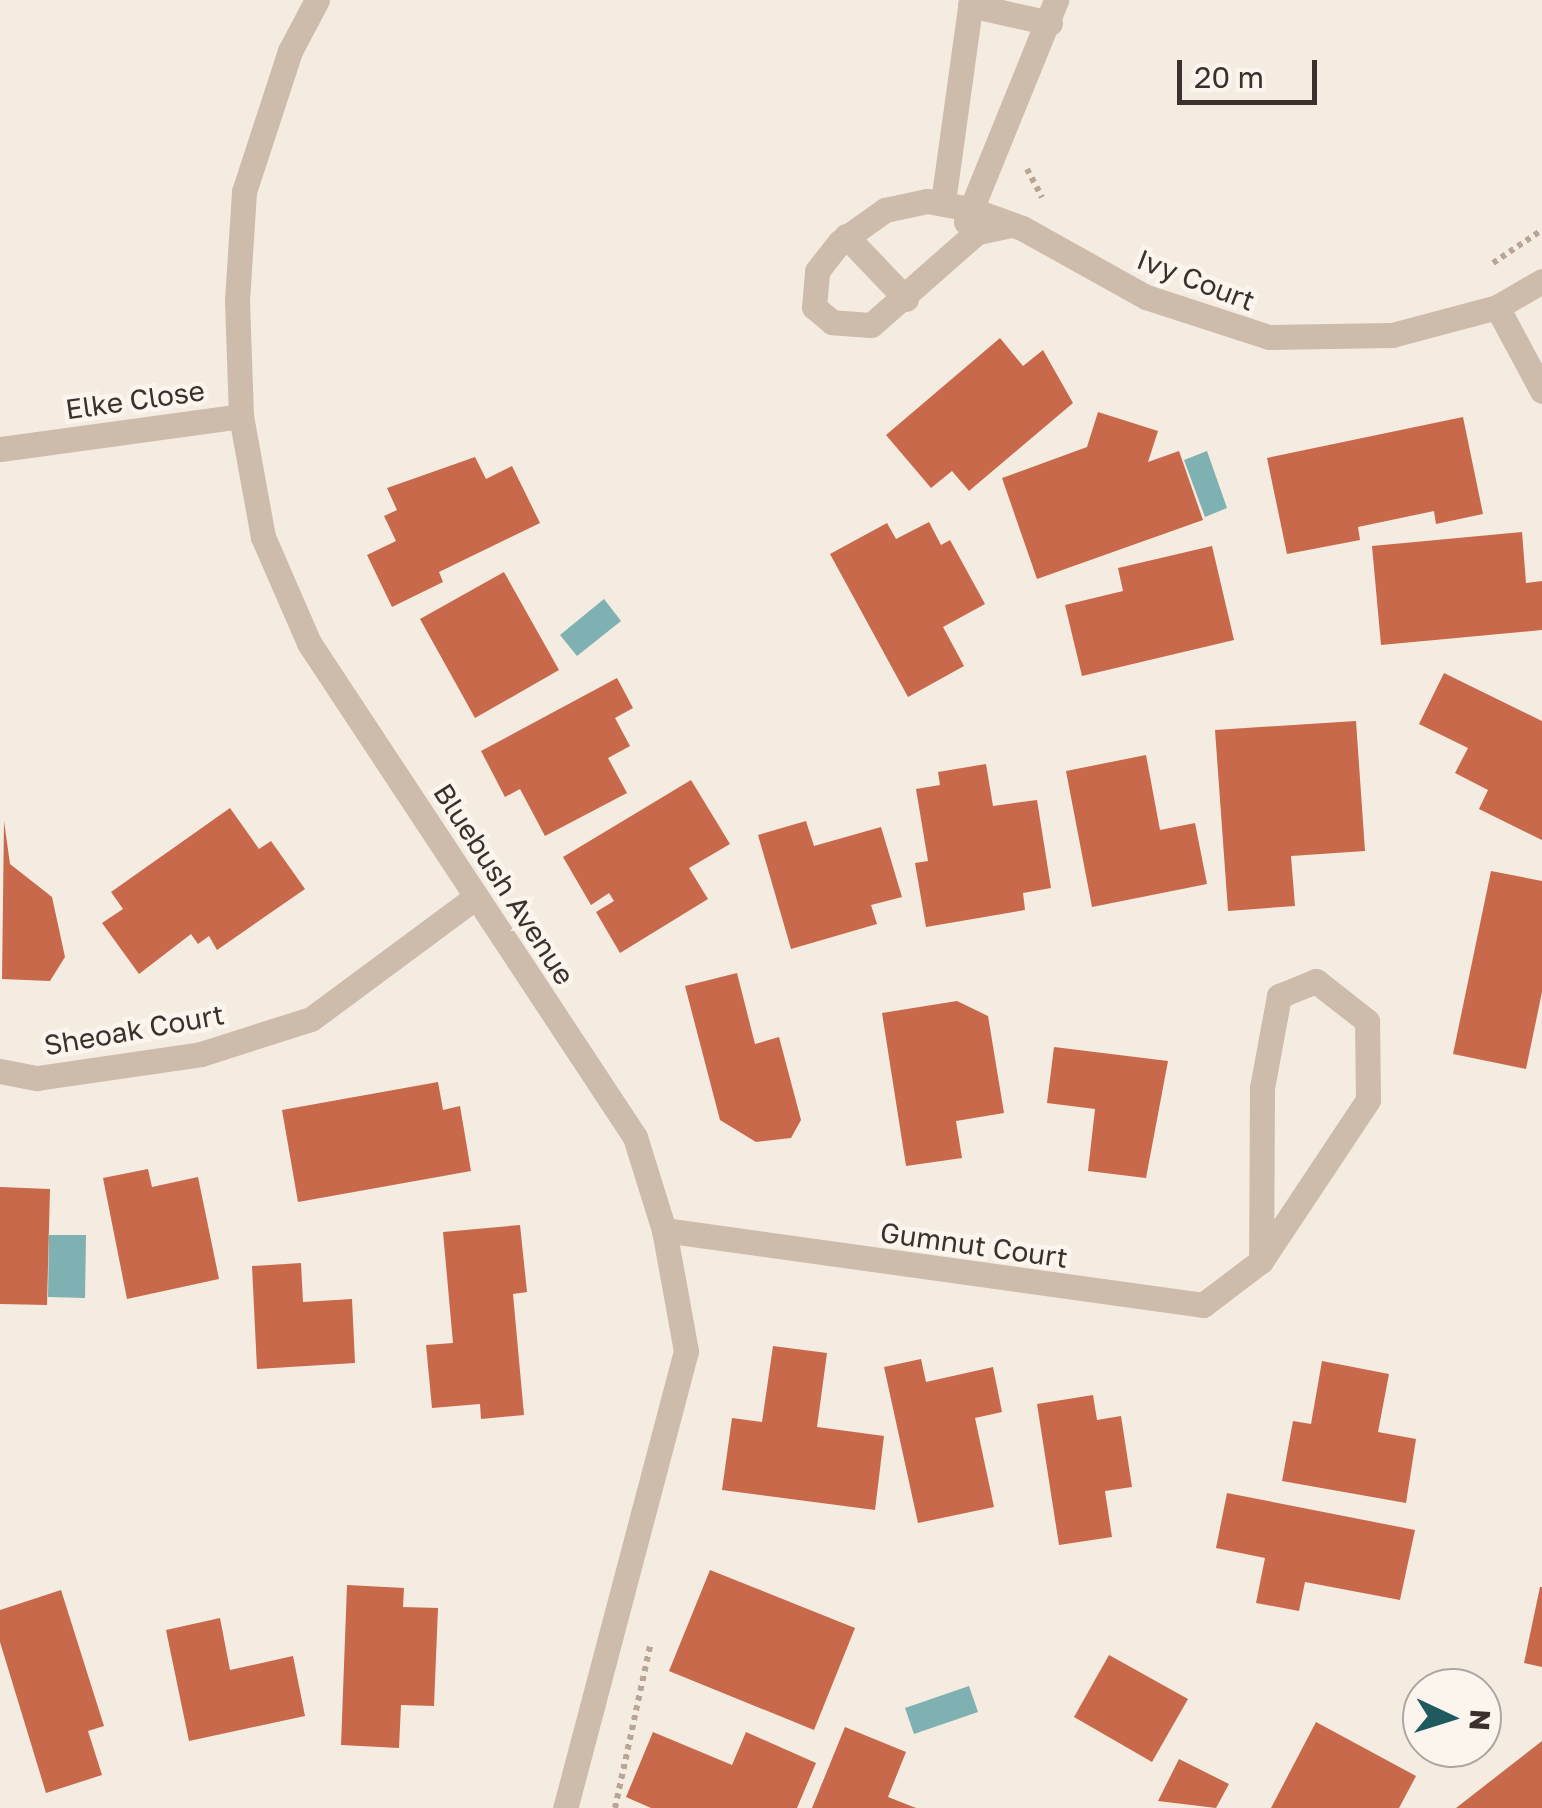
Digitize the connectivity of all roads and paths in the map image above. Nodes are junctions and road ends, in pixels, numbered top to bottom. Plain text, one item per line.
1 (318, 0) edge
2 (970, 2) edge
3 (1053, 12) edge
4 (1027, 151) dead end
5 (943, 202) junction
6 (1056, 206) dead end
7 (970, 208) junction
8 (1012, 225) junction
9 (1542, 230) edge
10 (846, 236) junction
11 (954, 252) junction
12 (1487, 267) dead end
13 (1542, 281) edge
14 (906, 299) junction
15 (1497, 306) junction
16 (1542, 391) edge
17 (241, 416) junction
18 (0, 428) edge
19 (38, 444) junction
20 (0, 449) edge
21 (476, 897) junction
22 (0, 1071) edge
23 (664, 1230) junction
24 (1260, 1261) junction
25 (565, 1808) edge

1 - 17 street, Bluebush Avenue
2 - 3 street
2 - 5 street
3 - 7 street
4 - 6 path
5 - 7 street, Ivy Court
5 - 10 street, Ivy Court
7 - 8 street, Ivy Court
7 - 11 street
8 - 11 street, Ivy Court
8 - 15 street, Ivy Court
9 - 12 path
10 - 14 street
10 - 14 street, Ivy Court
11 - 14 street, Ivy Court
13 - 15 street, Ivy Court
15 - 16 street
17 - 19 street, Elke Close
17 - 21 street, Bluebush Avenue
18 - 19 street, Elke Close
19 - 20 street, Elke Close
21 - 22 street, Sheoak Court
21 - 23 street, Bluebush Avenue
23 - 24 street, Gumnut Court
23 - 25 street, Bluebush Avenue
24 - 24 street, Gumnut Court

